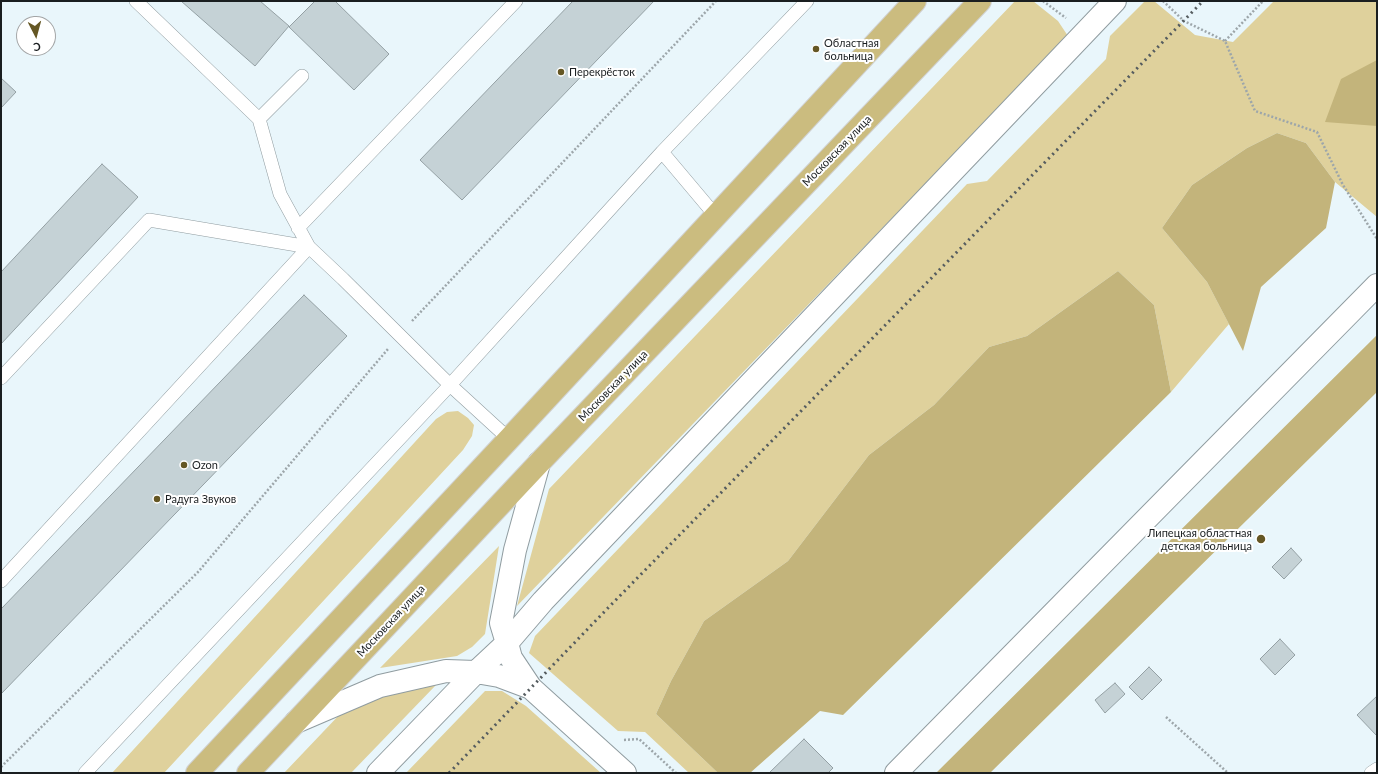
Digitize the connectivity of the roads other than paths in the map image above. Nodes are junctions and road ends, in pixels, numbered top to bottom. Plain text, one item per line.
1 (136, 1) edge
2 (516, 1) edge
3 (807, 1) edge
4 (915, 1) edge
5 (980, 1) edge
6 (1115, 1) edge
7 (302, 76) dead end
8 (259, 119) junction
9 (662, 152) junction
10 (715, 215) junction
11 (298, 228) junction
12 (309, 248) junction
13 (1377, 285) edge
14 (1, 378) edge
15 (450, 386) junction
16 (509, 439) junction
17 (539, 463) junction
18 (2, 576) edge
19 (507, 643) junction
20 (476, 672) junction
21 (531, 688) junction
22 (296, 722) junction
23 (1377, 769) edge
24 (85, 773) edge
25 (196, 773) edge
26 (248, 773) edge
27 (378, 773) edge
28 (625, 773) edge
29 (896, 773) edge
30 (1371, 773) edge

1 - 8 lane
2 - 11 lane
3 - 9 lane
4 - 10 main road
5 - 17 main road, Московская улица
6 - 19 street
7 - 8 lane
8 - 11 lane
9 - 10 lane
9 - 15 lane
10 - 16 main road
11 - 12 lane
12 - 14 lane
12 - 15 lane
12 - 18 lane
13 - 29 street
15 - 16 lane
15 - 24 lane
16 - 25 main road
17 - 19 street
17 - 22 main road, Московская улица
19 - 20 street
19 - 21 street
20 - 21 street
20 - 22 street
20 - 27 street
21 - 28 street
22 - 26 main road, Московская улица
23 - 30 lane

